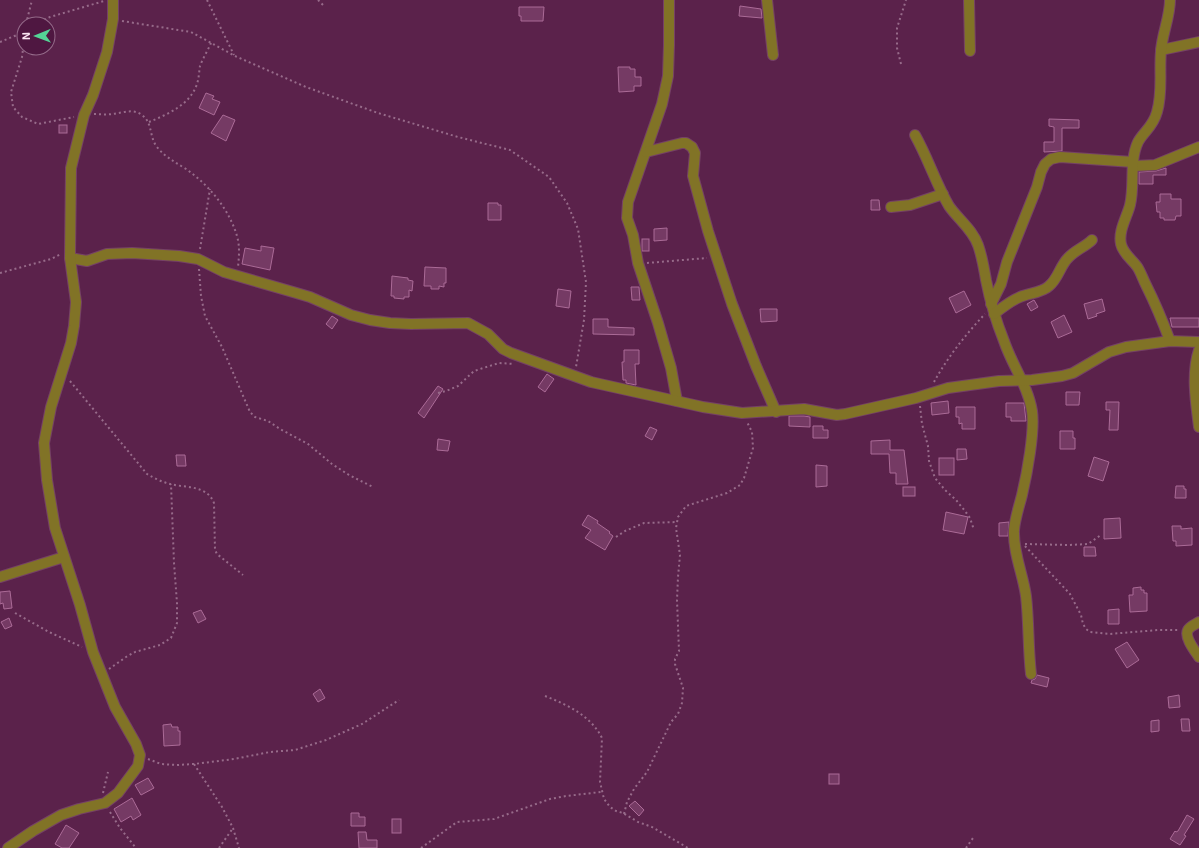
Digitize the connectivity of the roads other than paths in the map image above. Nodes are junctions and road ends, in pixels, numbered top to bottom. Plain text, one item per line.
1 (113, 0) edge
2 (668, 0) edge
3 (767, 0) edge
4 (969, 0) edge
5 (1170, 0) edge
6 (1199, 42) edge
7 (1161, 50) junction
8 (970, 51) dead end
9 (773, 55) dead end
10 (915, 135) dead end
11 (1199, 147) edge
12 (646, 152) junction
13 (1133, 164) junction
14 (943, 194) junction
15 (891, 207) dead end
16 (1092, 240) dead end
17 (70, 254) junction
18 (993, 309) junction
19 (1170, 341) junction
20 (1199, 342) edge
21 (1199, 350) edge
22 (1022, 380) junction
23 (677, 401) junction
24 (776, 412) junction
25 (1199, 427) edge
26 (64, 558) junction
27 (0, 577) edge
28 (1199, 622) edge
29 (1199, 657) edge
30 (1031, 674) dead end
31 (8, 848) edge

1 - 17 street
2 - 12 street
3 - 9 street
4 - 8 street
5 - 7 street
6 - 7 street
7 - 13 street
10 - 14 street
11 - 13 street
12 - 23 street
12 - 24 street
13 - 18 street
13 - 19 street
14 - 15 street
14 - 18 street
16 - 18 street
17 - 23 street
17 - 26 street
18 - 22 street
19 - 20 street
19 - 22 street
21 - 25 street
22 - 24 street
22 - 30 street
23 - 24 street
26 - 27 street
26 - 31 street
28 - 29 street

